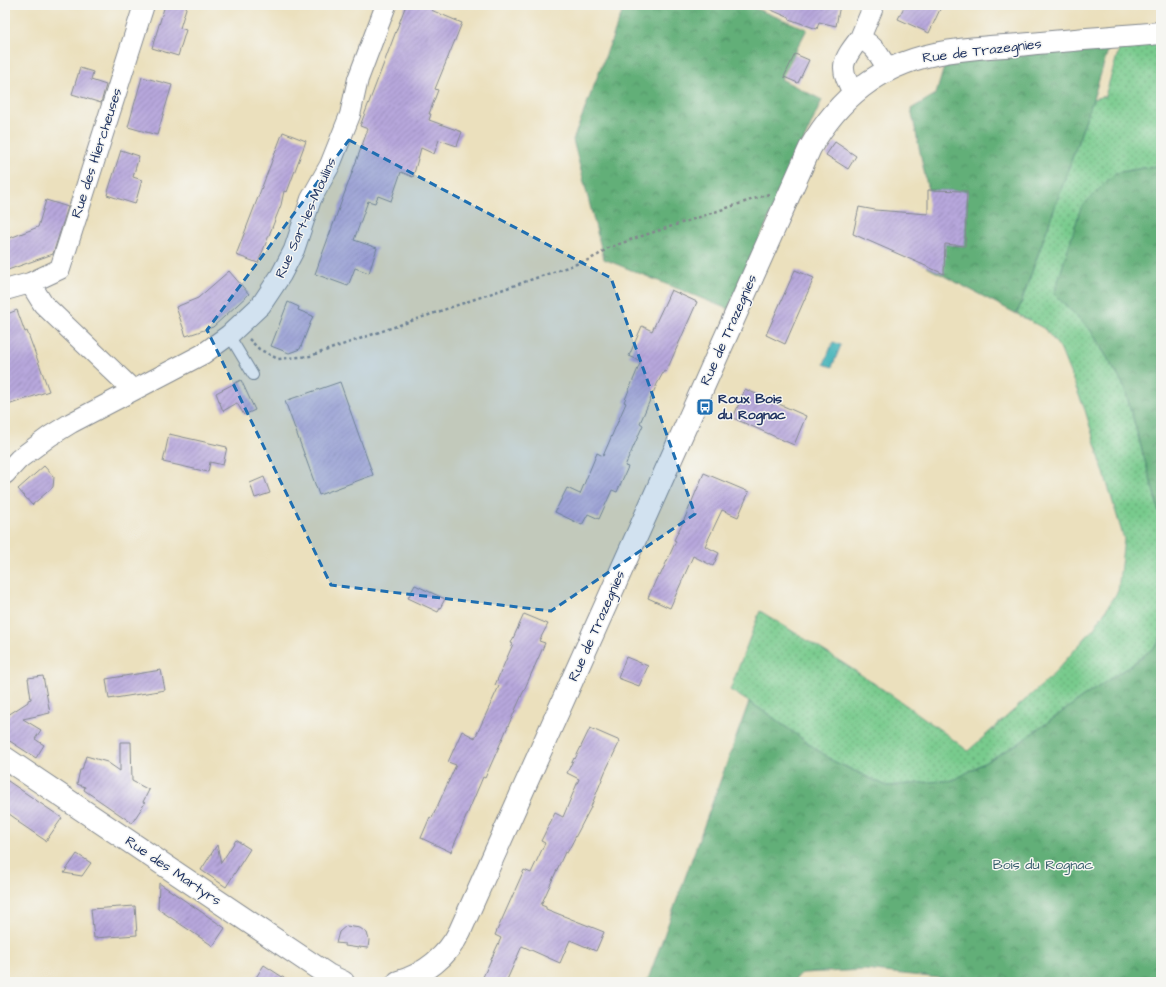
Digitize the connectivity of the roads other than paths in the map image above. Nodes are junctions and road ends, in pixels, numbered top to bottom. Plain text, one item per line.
1 (144, 5) edge
2 (386, 5) edge
3 (874, 5) edge
4 (1161, 33) edge
5 (860, 38) junction
6 (888, 70) junction
7 (854, 93) junction
8 (30, 283) junction
9 (5, 290) edge
10 (233, 332) junction
11 (253, 375) dead end
12 (133, 390) junction
13 (5, 474) edge
14 (5, 758) edge
15 (343, 982) edge
16 (398, 982) edge

1 - 8 street, Rue des Hiercheuses
2 - 10 street, Rue Sart-les-Moulins
3 - 5 street
4 - 6 main road, Rue de Trazegnies
5 - 6 street
5 - 7 street
6 - 7 main road, Rue de Trazegnies
7 - 16 main road, Rue de Trazegnies
8 - 9 street, Rue des Hiercheuses
8 - 12 street
10 - 11 lane
10 - 12 street, Rue Sart-les-Moulins
12 - 13 street, Rue Sart-les-Moulins
14 - 15 main road, Rue des Martyrs

